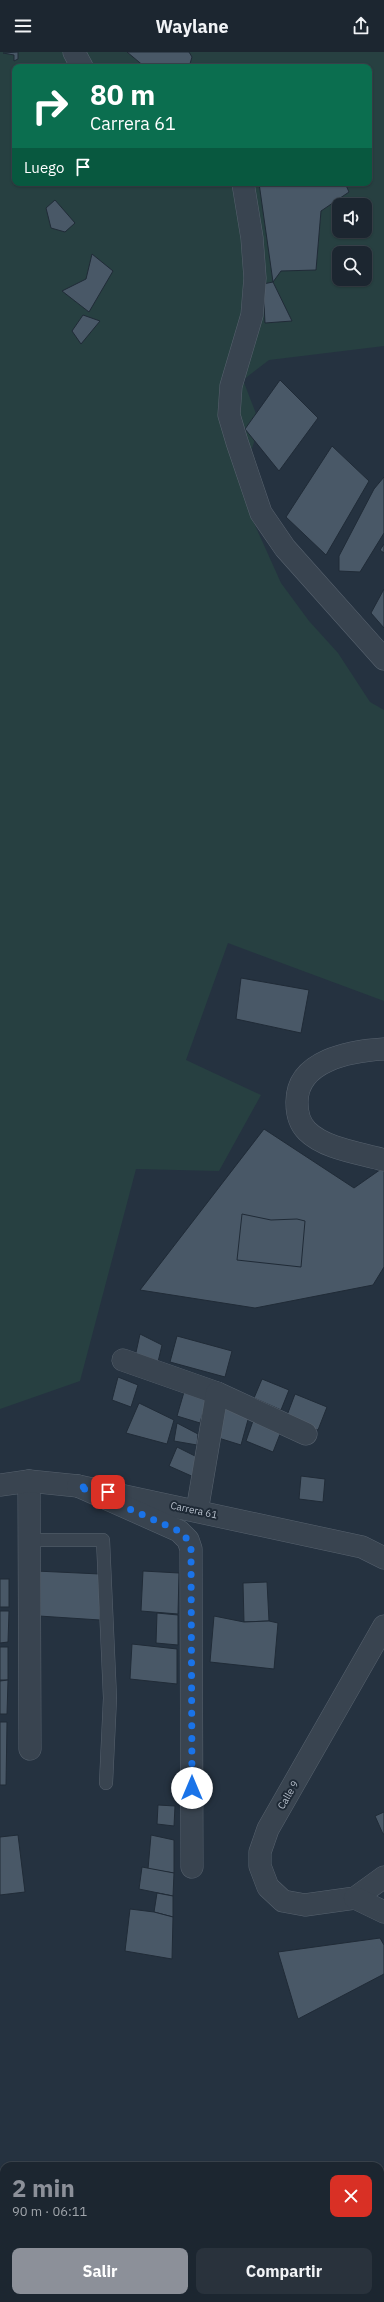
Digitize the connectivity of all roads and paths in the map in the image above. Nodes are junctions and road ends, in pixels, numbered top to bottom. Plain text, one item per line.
1 (74, 52) edge
2 (80, 64) edge
3 (243, 186) edge
4 (384, 659) edge
5 (384, 1049) edge
6 (384, 1160) edge
7 (123, 1360) dead end
8 (217, 1393) junction
9 (306, 1434) dead end
10 (29, 1481) junction
11 (0, 1485) edge
12 (78, 1486) junction
13 (197, 1511) junction
14 (28, 1540) junction
15 (384, 1558) edge
16 (384, 1626) edge
17 (30, 1749) dead end
18 (106, 1784) dead end
19 (192, 1867) dead end
20 (384, 1877) edge
21 (355, 1898) junction
22 (384, 1912) edge

1 - 2 street
3 - 4 street
5 - 6 street
7 - 8 street
8 - 9 street
8 - 13 street
10 - 11 street, Carrera 61
10 - 12 street, Carrera 61
10 - 14 street
12 - 13 street, Carrera 61
12 - 19 street
13 - 15 street, Carrera 61
14 - 17 street
14 - 18 lane
16 - 21 street, Calle 9
20 - 21 street
21 - 22 street

